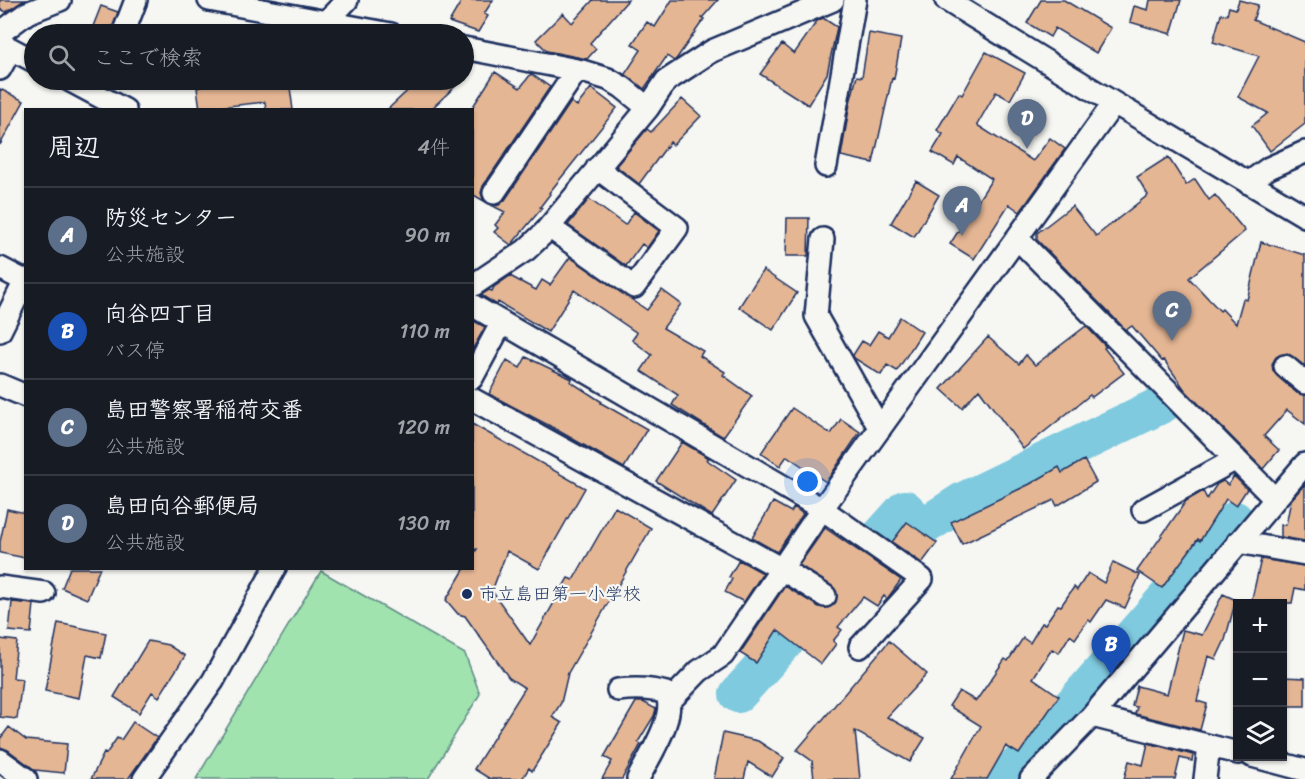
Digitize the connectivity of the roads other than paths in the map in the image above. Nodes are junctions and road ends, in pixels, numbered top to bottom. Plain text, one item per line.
1 (60, 0) edge
2 (136, 0) edge
3 (209, 0) edge
4 (346, 0) edge
5 (833, 0) edge
6 (855, 0) edge
7 (946, 0) edge
8 (28, 7) edge
9 (326, 22) junction
10 (127, 24) edge
11 (337, 24) edge
12 (4, 42) edge
13 (474, 50) edge
14 (24, 55) edge
15 (0, 69) edge
16 (577, 70) junction
17 (100, 95) edge
18 (1114, 103) junction
19 (122, 108) edge
20 (648, 108) junction
21 (1305, 152) edge
22 (826, 166) dead end
23 (597, 168) junction
24 (1248, 183) junction
25 (494, 193) dead end
26 (1305, 216) edge
27 (549, 227) junction
28 (1017, 238) junction
29 (823, 239) dead end
30 (0, 268) edge
31 (24, 280) edge
32 (24, 282) edge
33 (474, 285) edge
34 (474, 306) edge
35 (502, 322) junction
36 (0, 331) edge
37 (1285, 366) dead end
38 (474, 374) edge
39 (1305, 383) edge
40 (0, 385) edge
41 (24, 395) edge
42 (474, 400) edge
43 (880, 429) junction
44 (1236, 459) junction
45 (1305, 464) edge
46 (1275, 499) junction
47 (822, 509) junction
48 (1143, 510) dead end
49 (1238, 542) junction
50 (1305, 554) edge
51 (780, 568) junction
52 (274, 570) edge
53 (0, 587) edge
54 (44, 593) dead end
55 (825, 596) dead end
56 (860, 647) dead end
57 (618, 690) dead end
58 (670, 701) junction
59 (1092, 716) junction
60 (1209, 746) junction
61 (1233, 752) edge
62 (0, 760) edge
63 (1271, 761) edge
64 (1305, 770) edge
65 (26, 779) edge
66 (144, 779) edge
67 (638, 779) edge
68 (1031, 779) edge
69 (1205, 779) edge

1 - 8 street
2 - 10 street
3 - 9 street
4 - 9 street
5 - 20 street
6 - 22 street
7 - 18 street
8 - 12 street
9 - 11 street
12 - 14 street
12 - 15 street
13 - 16 street
16 - 20 street
16 - 25 street
17 - 19 street
18 - 24 street
18 - 28 street
20 - 23 street
21 - 24 street
23 - 27 street
23 - 27 street
24 - 26 street
27 - 33 street
28 - 43 street
28 - 44 street
29 - 43 street
30 - 31 street
32 - 36 street
34 - 35 street
35 - 38 street
35 - 47 street
37 - 39 street
40 - 41 street
42 - 51 street
43 - 47 street
44 - 46 street
44 - 48 street
45 - 46 street
46 - 49 street
47 - 51 street
47 - 56 street
49 - 50 street
49 - 59 street
51 - 55 street
51 - 58 street
52 - 66 street
53 - 54 street
57 - 58 street
58 - 67 street
59 - 60 street
59 - 68 street
60 - 61 street
60 - 69 street
62 - 65 street
63 - 64 street

